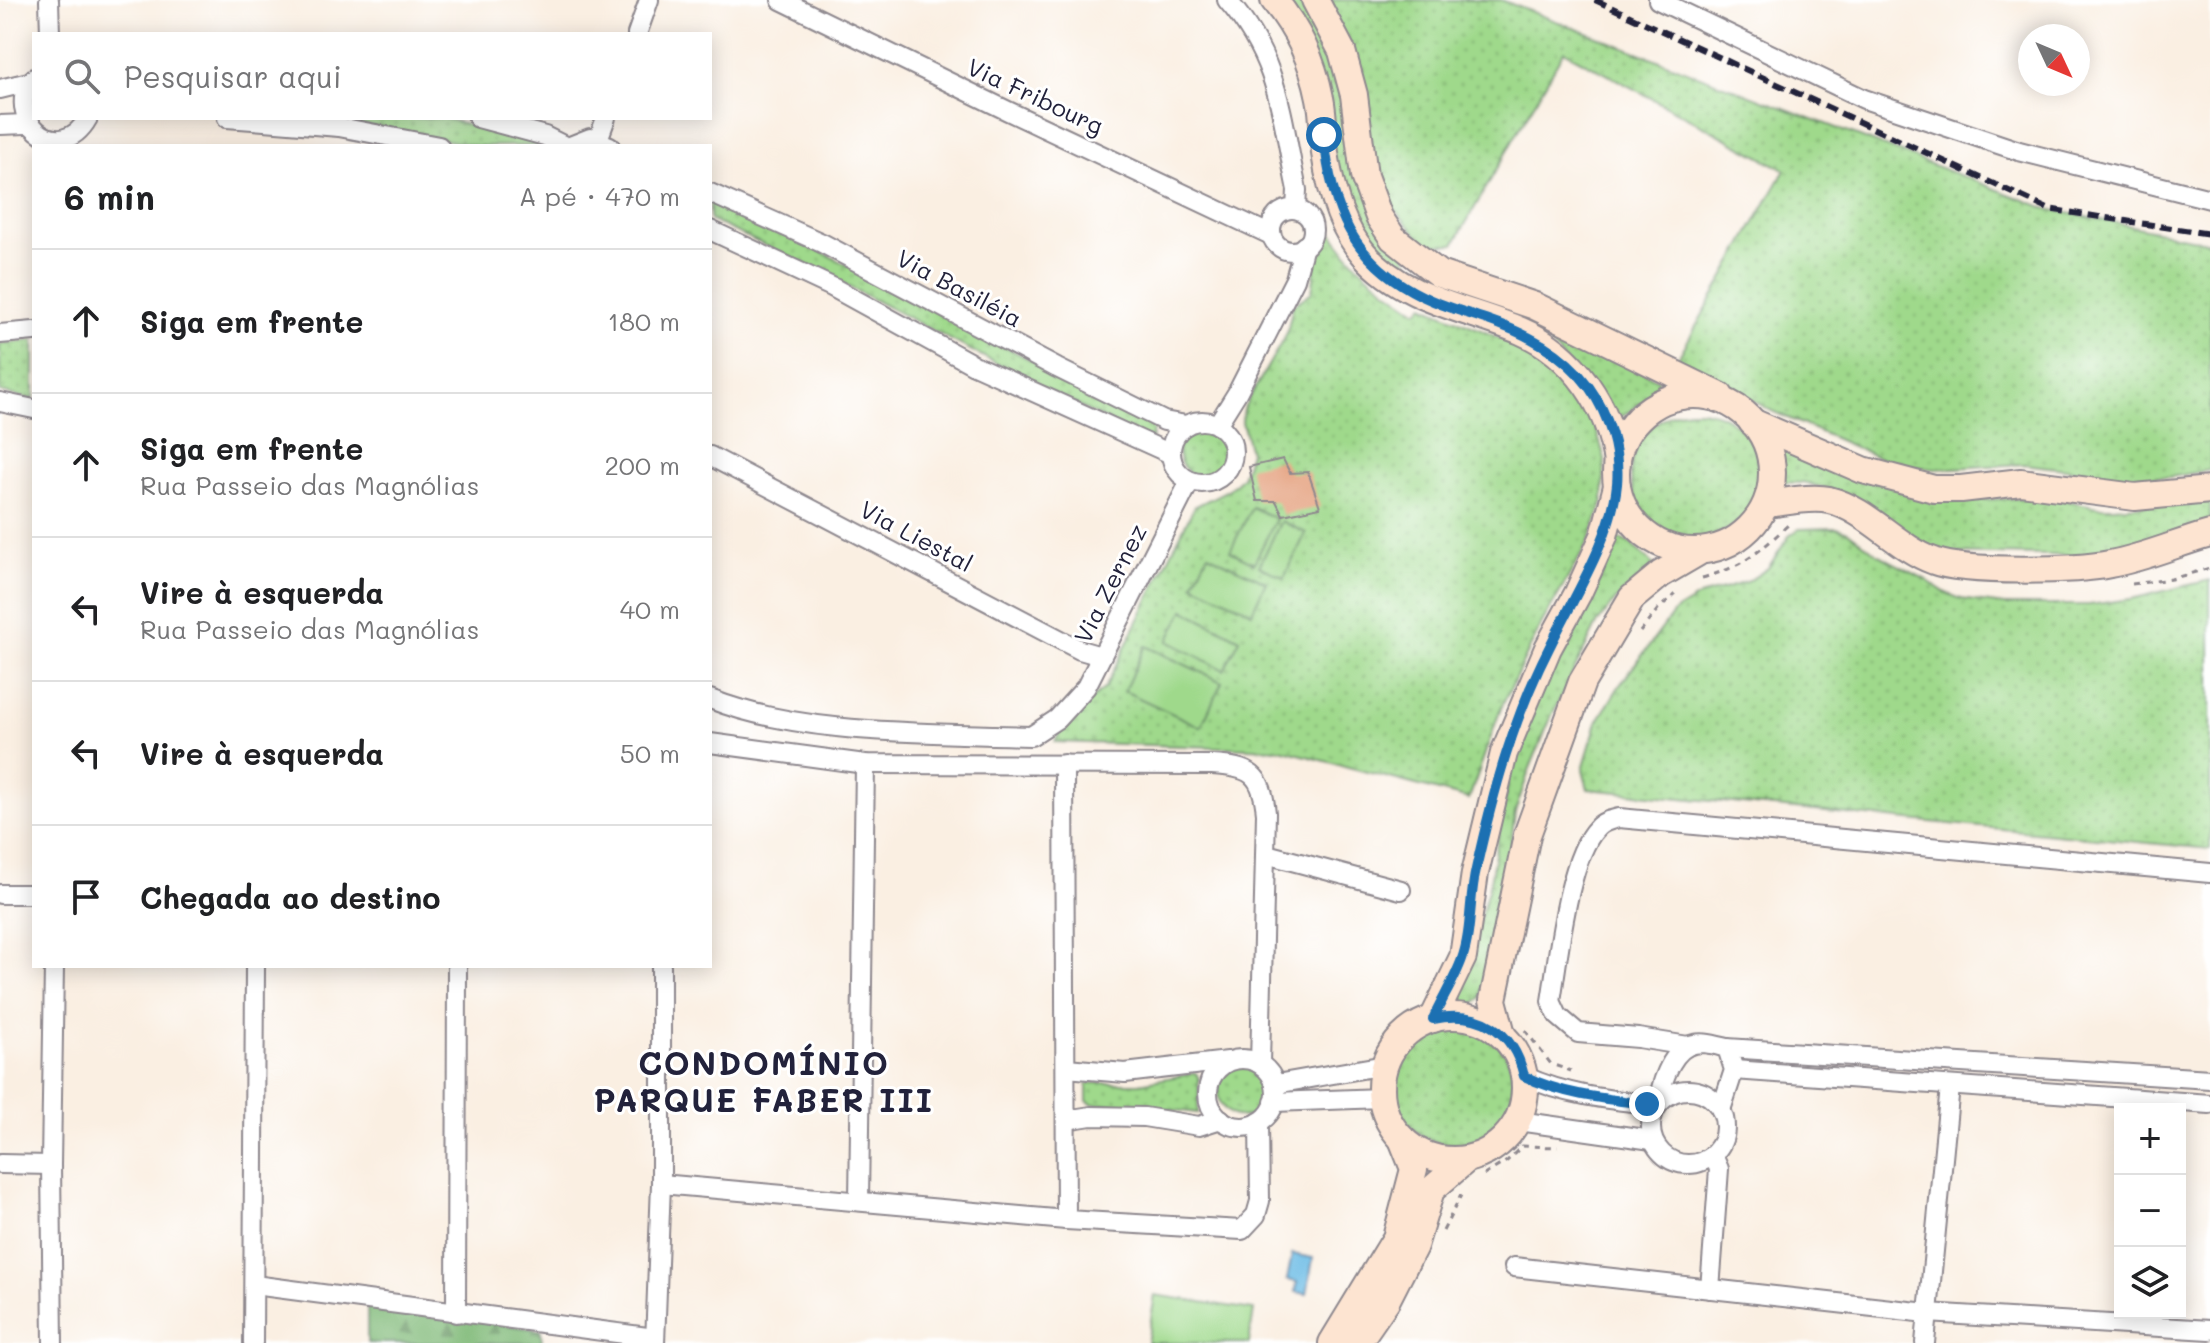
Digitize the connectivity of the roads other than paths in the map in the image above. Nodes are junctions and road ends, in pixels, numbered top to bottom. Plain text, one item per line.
1 (49, 0) edge
2 (649, 0) edge
3 (781, 0) edge
4 (1227, 0) edge
5 (1274, 0) edge
6 (1315, 0) edge
7 (1658, 0) edge
8 (50, 32) edge
9 (638, 32) edge
10 (32, 80) edge
11 (0, 89) edge
12 (92, 120) edge
13 (252, 120) edge
14 (485, 120) edge
15 (606, 120) edge
16 (26, 124) junction
17 (0, 125) edge
18 (58, 143) edge
19 (604, 143) edge
20 (428, 144) edge
21 (563, 144) edge
22 (571, 144) edge
23 (712, 194) edge
24 (2210, 199) edge
25 (1296, 209) junction
26 (712, 231) edge
27 (1271, 235) junction
28 (1304, 246) junction
29 (1439, 274) junction
30 (1425, 298) junction
31 (32, 331) edge
32 (0, 334) edge
33 (1720, 396) junction
34 (0, 402) edge
35 (32, 409) edge
36 (1752, 422) junction
37 (1186, 425) junction
38 (1217, 425) junction
39 (1171, 454) junction
40 (712, 457) edge
41 (1617, 474) junction
42 (1190, 481) junction
43 (2210, 490) edge
44 (1768, 504) junction
45 (2210, 534) edge
46 (1697, 553) junction
47 (1101, 656) junction
48 (712, 700) edge
49 (712, 743) edge
50 (865, 764) junction
51 (1064, 764) junction
52 (1266, 854) junction
53 (2210, 873) edge
54 (1401, 890) dead end
55 (0, 894) edge
56 (32, 894) edge
57 (54, 968) edge
58 (255, 968) edge
59 (457, 968) edge
60 (661, 968) edge
61 (1433, 1019) junction
62 (1502, 1034) junction
63 (1688, 1046) junction
64 (1727, 1048) junction
65 (1230, 1061) junction
66 (1260, 1064) junction
67 (1385, 1065) junction
68 (1066, 1068) junction
69 (1734, 1070) junction
70 (1524, 1076) junction
71 (2210, 1079) edge
72 (1950, 1087) junction
73 (1275, 1093) junction
74 (1592, 1097) junction
75 (1382, 1098) junction
76 (2210, 1104) edge
77 (1658, 1105) junction
78 (1721, 1110) junction
79 (1221, 1119) junction
80 (1066, 1120) junction
81 (1518, 1121) junction
82 (1259, 1122) junction
83 (1587, 1131) junction
84 (1402, 1139) junction
85 (1652, 1140) junction
86 (1713, 1155) junction
87 (1467, 1159) junction
88 (0, 1164) edge
89 (51, 1165) junction
90 (661, 1184) junction
91 (859, 1201) junction
92 (1066, 1220) junction
93 (1514, 1267) dead end
94 (254, 1285) junction
95 (1710, 1289) junction
96 (456, 1313) junction
97 (1927, 1313) junction
98 (2210, 1330) edge
99 (655, 1340) edge
100 (53, 1343) edge
101 (253, 1343) edge
102 (1332, 1343) edge
103 (1357, 1343) edge
104 (1925, 1343) edge

1 - 8 street
2 - 9 street
3 - 27 street, Via Fribourg
4 - 25 street
5 - 30 street
6 - 29 street
7 - 24 street
10 - 11 street
10 - 16 street
12 - 18 street
13 - 20 street
14 - 21 street
15 - 19 street
16 - 17 street
16 - 18 street
19 - 22 street
23 - 37 street, Via Basiléia
25 - 27 street
25 - 28 street
26 - 39 street
27 - 28 street
28 - 38 street
29 - 30 street
29 - 33 street
30 - 41 street
31 - 32 street
33 - 36 street
33 - 41 street
34 - 35 street
36 - 43 street
36 - 44 street
37 - 38 street
37 - 39 street
38 - 42 street
39 - 42 street
40 - 47 street, Via Liestal
41 - 46 street
41 - 61 street
42 - 47 street, Via Zernez
44 - 45 street
44 - 46 street
46 - 62 street
47 - 48 street, Via Zernez
49 - 50 street
50 - 51 street
50 - 91 street
51 - 52 street
51 - 68 street
52 - 54 street
52 - 66 street
53 - 63 street
55 - 56 street
57 - 89 street
58 - 94 street
59 - 96 street
60 - 90 street
61 - 62 street
61 - 67 street
62 - 70 street
63 - 64 street
63 - 77 street
64 - 69 street
64 - 71 street
65 - 66 street
65 - 68 street
65 - 79 street
66 - 73 street
67 - 73 street
67 - 75 street
68 - 80 street
69 - 72 street
69 - 78 street
70 - 74 street
70 - 81 street
72 - 76 street
72 - 97 street
73 - 75 street
73 - 82 street
74 - 77 street
74 - 83 street
75 - 84 street
77 - 78 street
77 - 85 street
78 - 86 street
79 - 80 street
79 - 82 street
80 - 92 street
81 - 83 street
81 - 87 street
82 - 92 street
83 - 85 street
84 - 87 street
84 - 102 street
85 - 86 street
86 - 95 street
87 - 103 street
88 - 89 street
89 - 100 street
90 - 91 street
90 - 99 street
91 - 92 street
93 - 95 street
94 - 96 street
94 - 101 street
95 - 97 street
96 - 99 street
97 - 98 street
97 - 104 street

